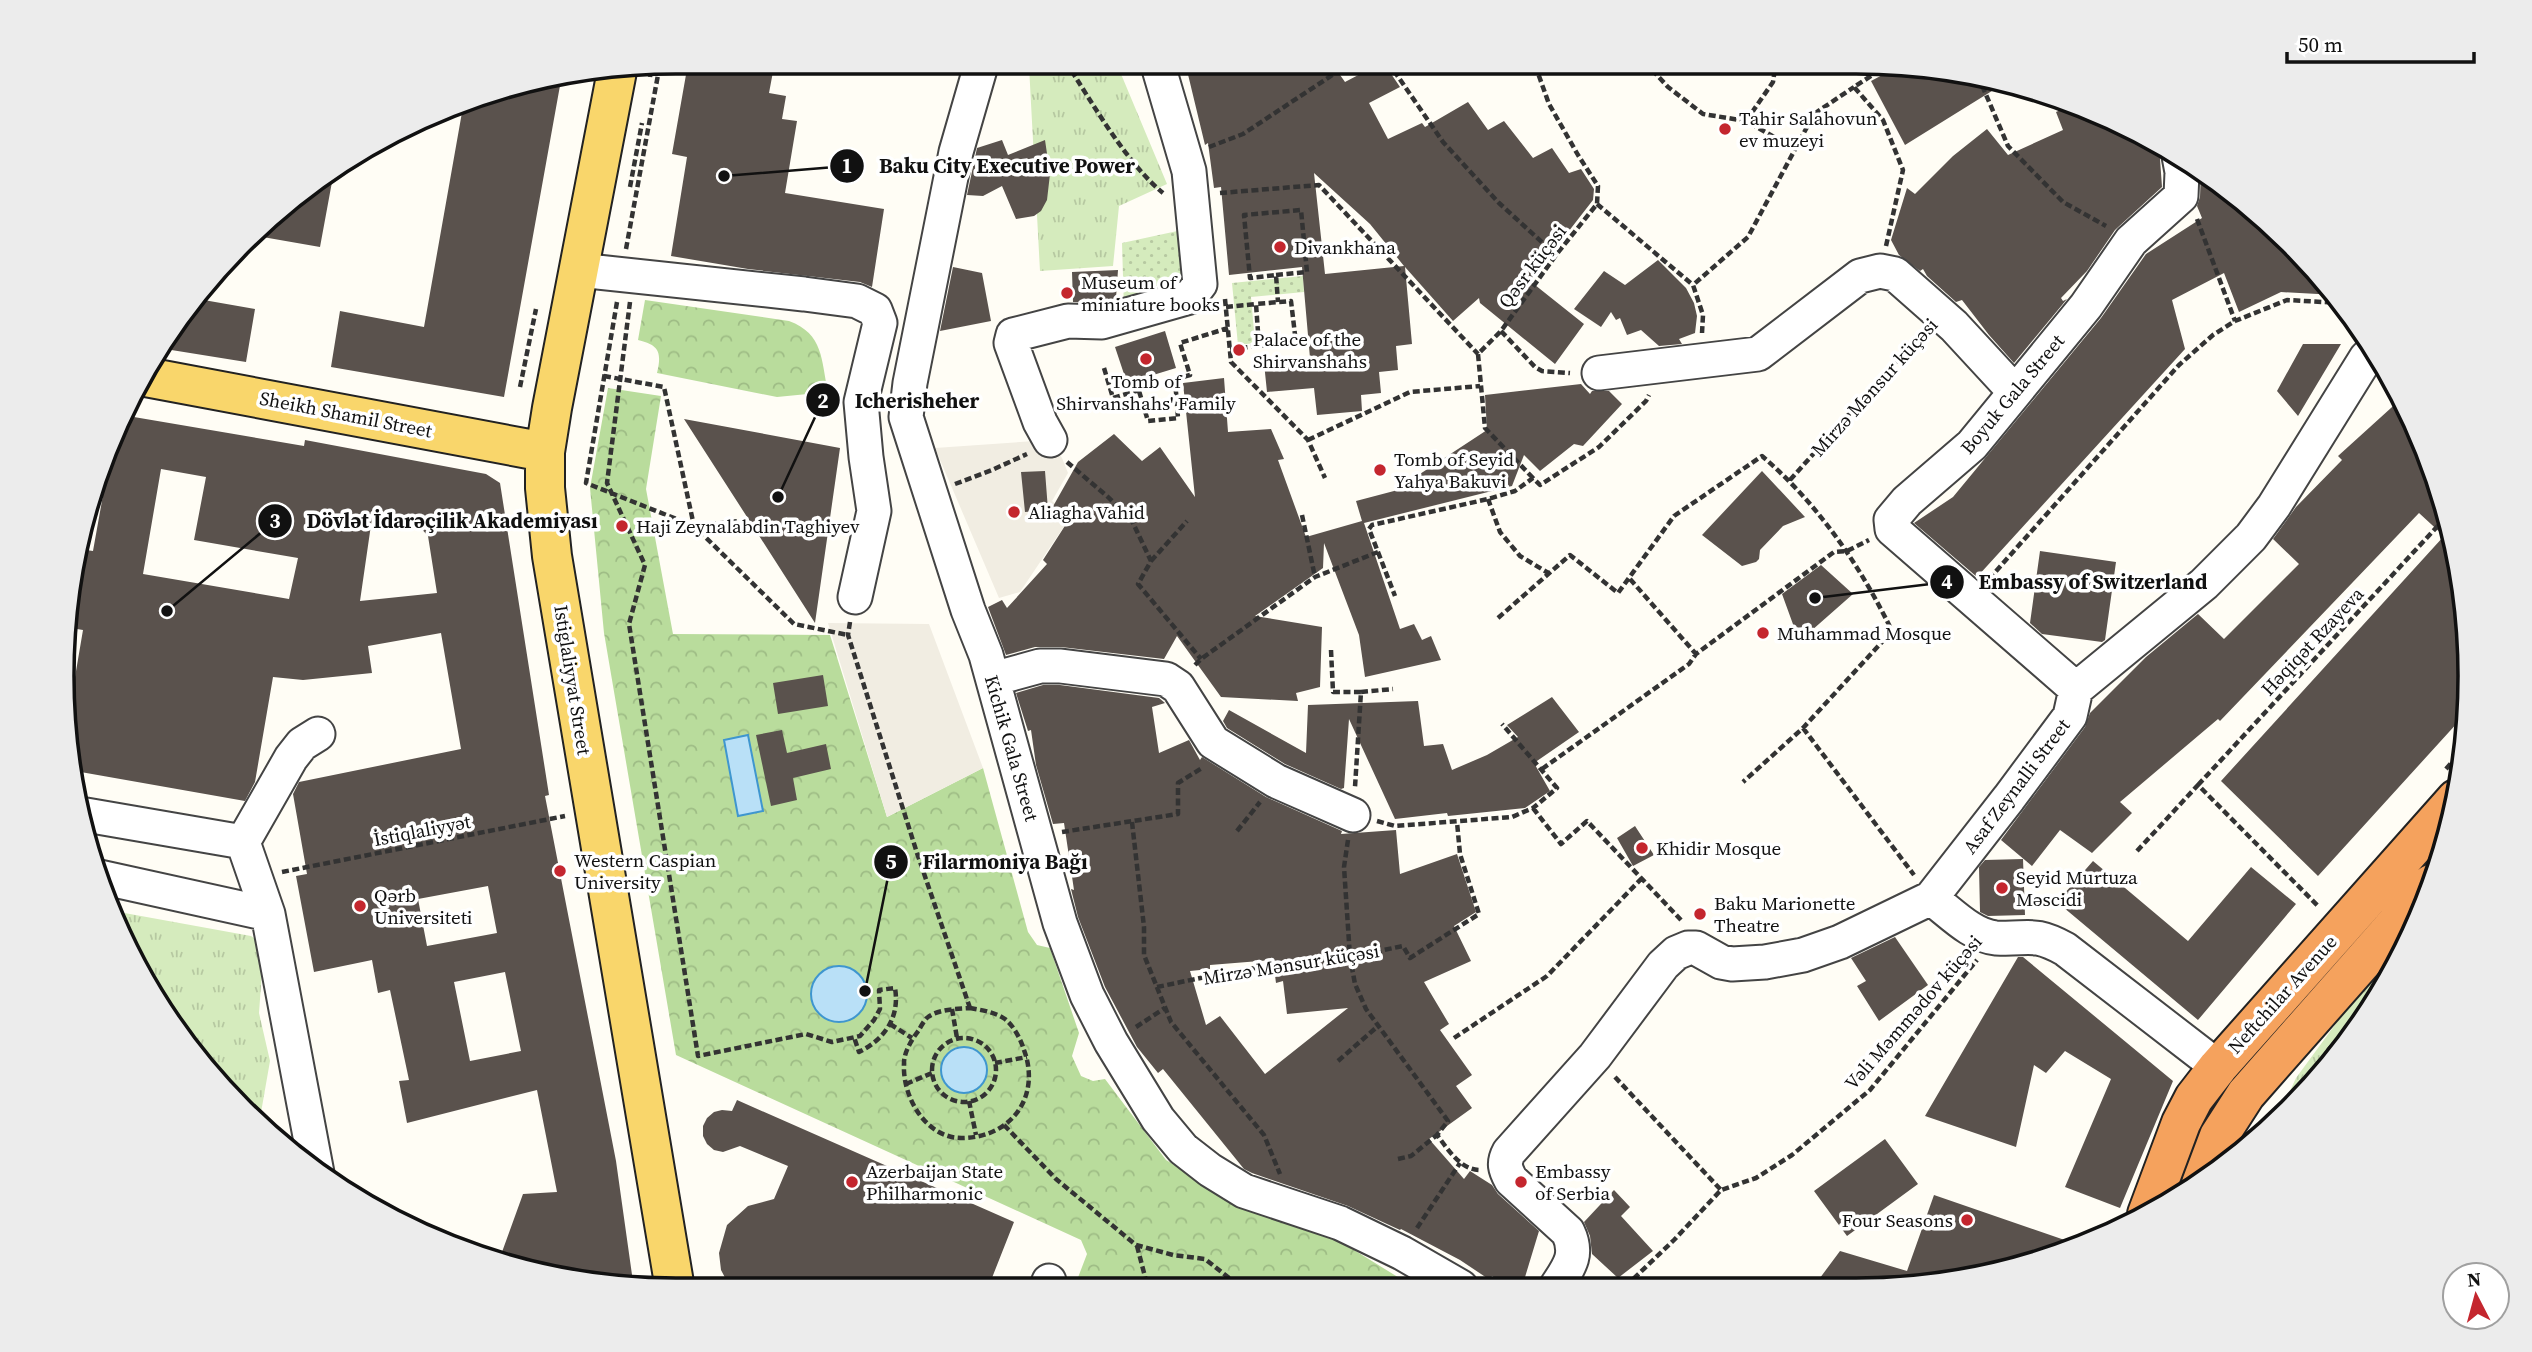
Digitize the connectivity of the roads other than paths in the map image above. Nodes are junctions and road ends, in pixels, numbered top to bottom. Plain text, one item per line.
1 (979, 74) edge
2 (1161, 74) edge
3 (632, 81) edge
4 (2181, 169) edge
5 (579, 270) junction
6 (2367, 358) edge
7 (1599, 373) road end
8 (152, 378) edge
9 (2015, 392) junction
10 (1049, 440) road end
11 (545, 452) junction
12 (855, 597) road end
13 (993, 679) junction
14 (2076, 690) junction
15 (318, 734) dead end
16 (1353, 815) road end
17 (2442, 815) edge
18 (90, 816) edge
19 (243, 842) junction
20 (108, 879) edge
21 (1931, 898) junction
22 (2415, 902) edge
23 (268, 914) junction
24 (2218, 1067) junction
25 (314, 1158) edge
26 (2209, 1164) edge
27 (2152, 1201) edge
28 (674, 1278) edge
29 (1445, 1278) edge
30 (1561, 1278) edge

1 - 13 street, Kichik Gala Street
2 - 10 street
3 - 5 main road, Istiglaliyyat Street
4 - 9 street, Boyuk Gala Street
5 - 11 main road, Istiglaliyyat Street
5 - 12 street
6 - 14 street
7 - 9 street, Mirzə Mənsur küçəsi
8 - 11 main road, Sheikh Shamil Street
9 - 14 street, Boyuk Gala Street
11 - 28 main road, Istiglaliyyat Street
13 - 16 street
13 - 29 street, Kichik Gala Street
14 - 21 street, Asaf Zeynalli Street
15 - 19 street
17 - 24 highway, Neftchilar Avenue
18 - 19 street
19 - 23 street
20 - 23 street
21 - 24 street
21 - 30 street, Asaf Zeynalli Street
22 - 26 highway, Neftchilar Avenue
23 - 25 street
24 - 27 highway, Neftchilar Avenue

